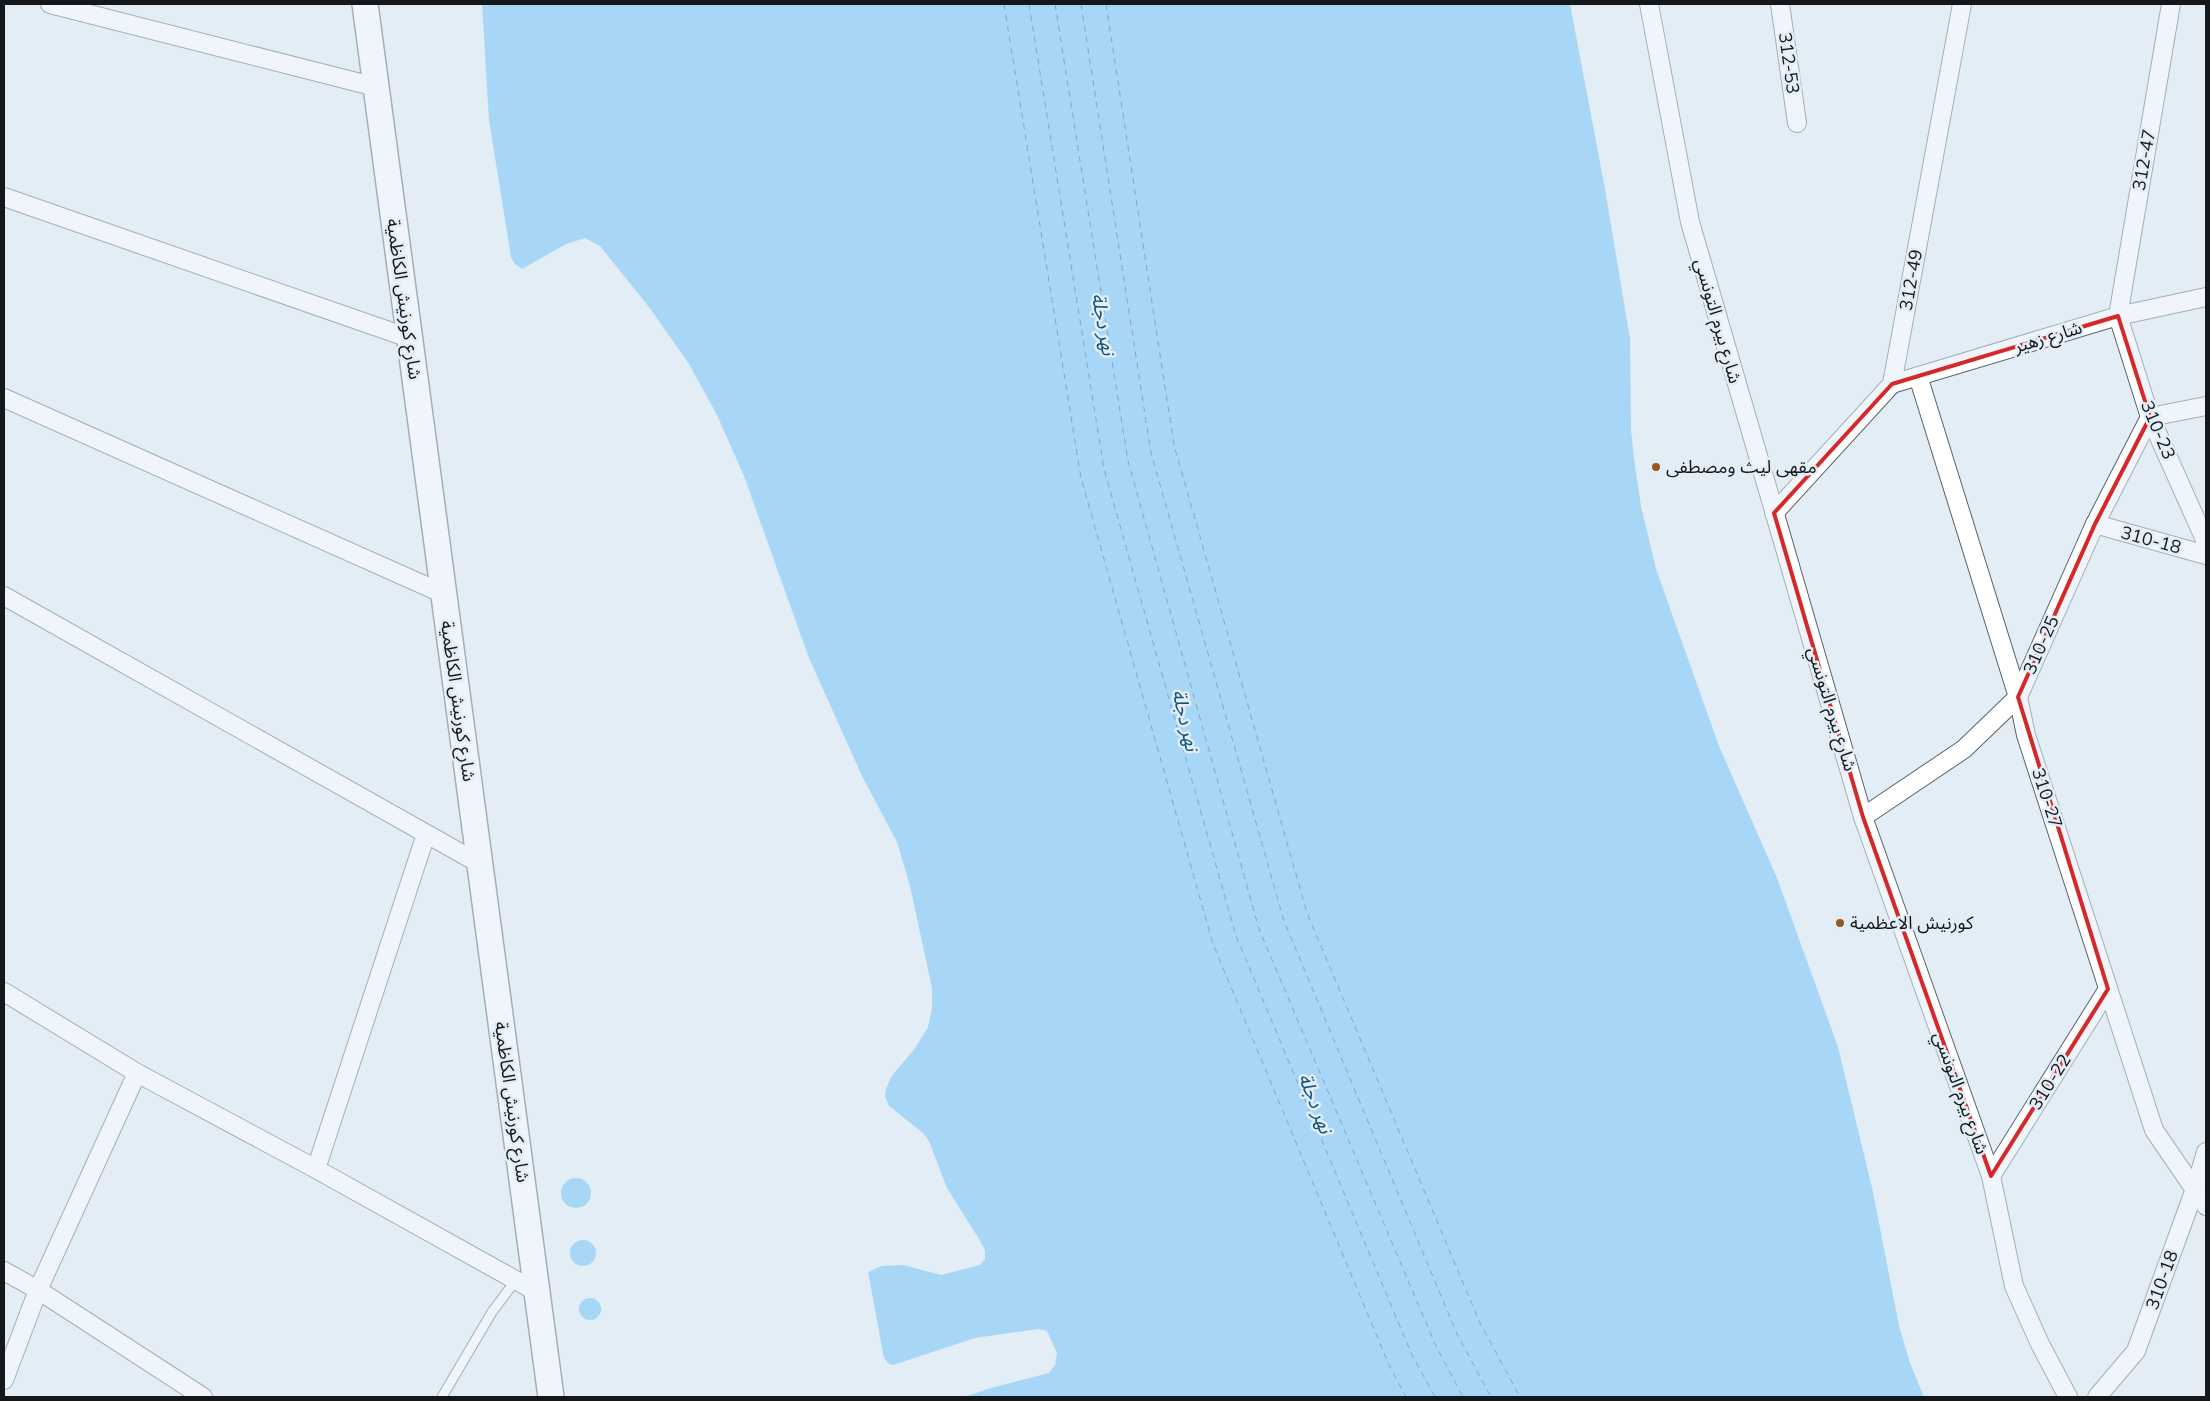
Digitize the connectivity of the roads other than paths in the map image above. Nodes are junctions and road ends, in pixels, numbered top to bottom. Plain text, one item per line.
1 (50, 4) edge
2 (364, 4) edge
3 (1649, 4) edge
4 (1780, 4) edge
5 (1962, 4) edge
6 (2171, 4) edge
7 (376, 86) junction
8 (1797, 123) dead end
9 (4, 197) edge
10 (2206, 297) edge
11 (2118, 316) junction
12 (409, 338) junction
13 (1918, 376) junction
14 (1892, 384) junction
15 (4, 398) edge
16 (2206, 406) edge
17 (2150, 417) junction
18 (1774, 513) junction
19 (2202, 519) edge
20 (2095, 524) junction
21 (2206, 542) edge
22 (2206, 555) edge
23 (444, 594) junction
24 (4, 596) edge
25 (2018, 697) junction
26 (1864, 817) junction
27 (426, 834) junction
28 (480, 864) junction
29 (2108, 989) junction
30 (4, 992) edge
31 (137, 1073) junction
32 (2206, 1152) edge
33 (316, 1170) junction
34 (1991, 1176) junction
35 (2195, 1188) junction
36 (2206, 1206) edge
37 (4, 1271) edge
38 (516, 1280) junction
39 (38, 1290) junction
40 (537, 1292) junction
41 (4, 1380) edge
42 (203, 1397) edge
43 (442, 1397) edge
44 (551, 1397) edge
45 (2068, 1397) edge
46 (2097, 1397) edge

1 - 7 street
2 - 7 street, شارع كورنيش الكاظمية
3 - 18 street, شارع بيرم التونسي
4 - 8 street, 312-53
5 - 14 street, 312-49
6 - 11 street, 312-47
7 - 12 street, شارع كورنيش الكاظمية
9 - 12 street
10 - 11 street, شارع زهير
11 - 13 street, شارع زهير
11 - 17 street, 310-23
12 - 23 street, شارع كورنيش الكاظمية
13 - 14 street, شارع زهير
13 - 25 street, 310-27
14 - 18 street
15 - 23 street
16 - 17 street
17 - 19 street, 310-23
17 - 20 street, 310-25
18 - 26 street, شارع بيرم التونسي
19 - 21 street, 310-23
20 - 22 street, 310-18
20 - 25 street, 310-25
23 - 28 street, شارع كورنيش الكاظمية
24 - 27 street
25 - 26 street, 310-25
25 - 29 street, 310-27
26 - 34 street, شارع بيرم التونسي
27 - 28 street
27 - 33 street
28 - 40 street, شارع كورنيش الكاظمية
29 - 34 street, 310-22
29 - 35 street, 310-27
30 - 31 street
31 - 33 street
31 - 39 street
32 - 35 street, 310-18
33 - 38 street
34 - 45 street, شارع بيرم التونسي
35 - 36 street, 310-27
35 - 46 street, 310-18
37 - 39 street
38 - 40 street
38 - 43 lane
39 - 41 street
39 - 42 street
40 - 44 street, شارع كورنيش الكاظمية

